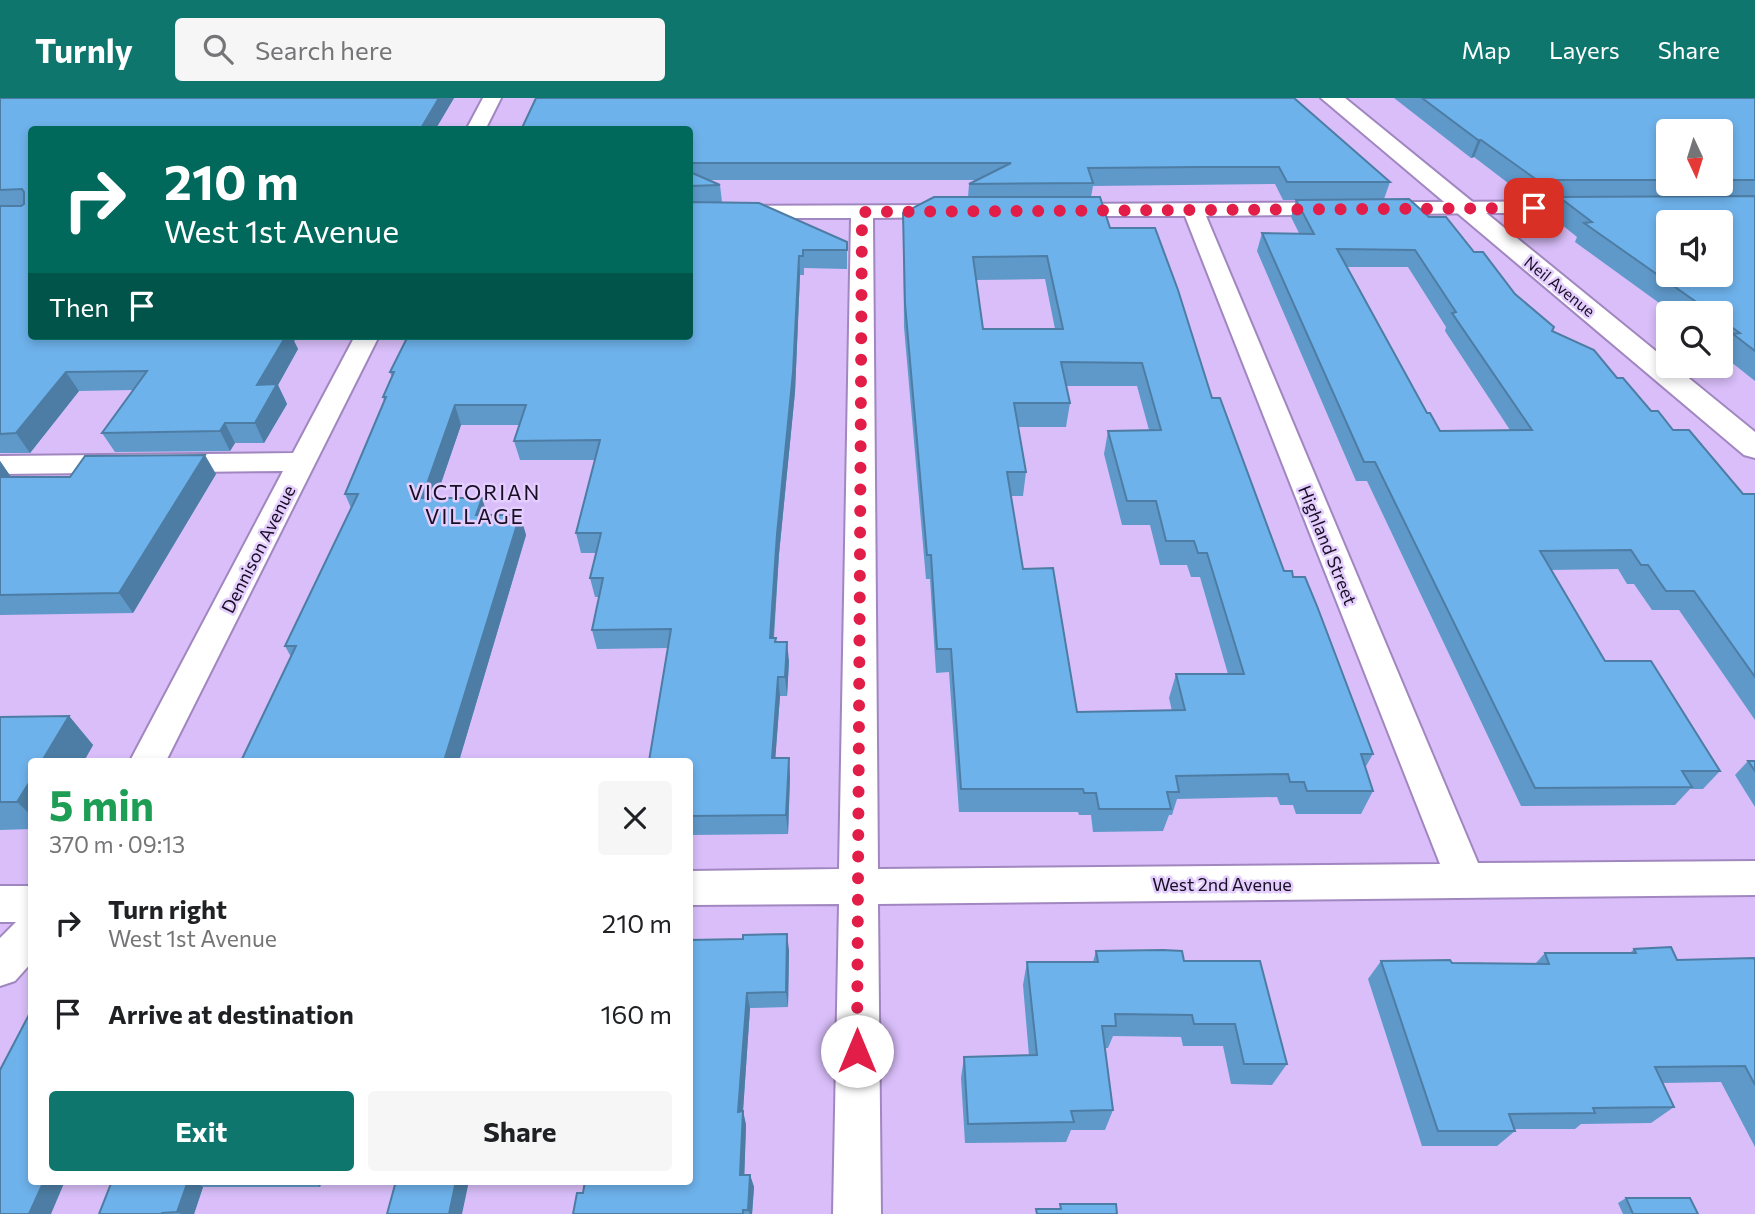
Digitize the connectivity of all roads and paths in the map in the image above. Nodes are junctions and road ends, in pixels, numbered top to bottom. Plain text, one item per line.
1 (492, 98) edge
2 (1332, 98) edge
3 (477, 126) edge
4 (1614, 207) edge
5 (1465, 208) junction
6 (1193, 209) junction
7 (1029, 210) edge
8 (975, 211) edge
9 (693, 212) edge
10 (862, 212) junction
11 (365, 340) edge
12 (1755, 449) edge
13 (302, 462) junction
14 (0, 465) edge
15 (150, 758) edge
16 (1755, 878) edge
17 (1466, 881) junction
18 (859, 887) junction
19 (693, 888) edge
20 (0, 904) edge
21 (28, 904) edge
22 (28, 937) edge
23 (0, 967) edge
24 (857, 1214) edge

1 - 3 street
2 - 5 street, Neil Avenue
4 - 5 street
5 - 6 street
5 - 12 street, Neil Avenue
6 - 7 street
6 - 17 street, Highland Street
8 - 10 street
9 - 10 street
10 - 18 street
11 - 13 street, Dennison Avenue
13 - 14 street
13 - 15 street, Dennison Avenue
16 - 17 street, West 2nd Avenue
17 - 18 street, West 2nd Avenue
18 - 19 street, West 2nd Avenue
18 - 24 street
20 - 21 street
22 - 23 street

